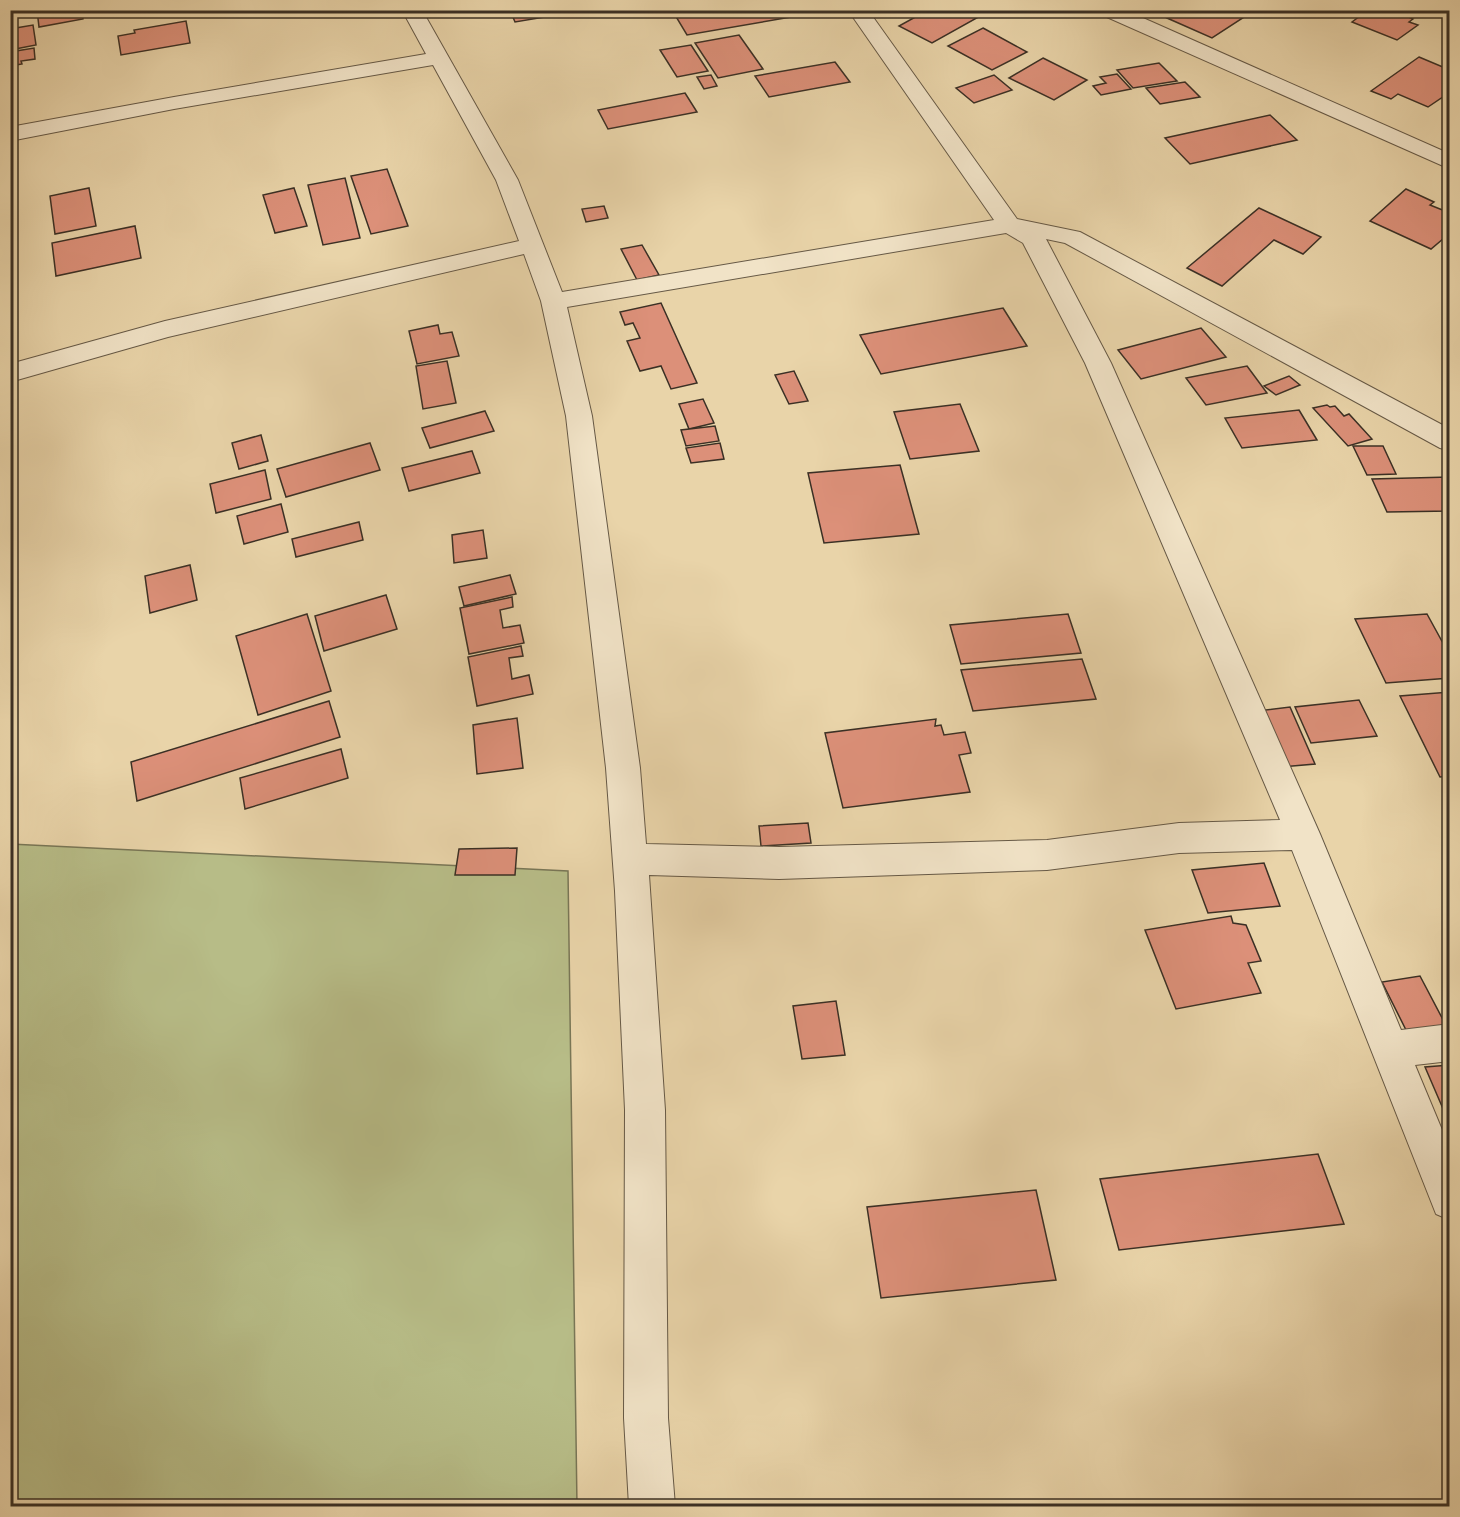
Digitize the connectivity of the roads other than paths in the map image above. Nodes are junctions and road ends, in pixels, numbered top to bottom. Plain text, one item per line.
1 (412, 10) edge
2 (858, 10) edge
3 (1107, 10) edge
4 (439, 58) junction
5 (10, 134) edge
6 (1449, 162) edge
7 (1009, 225) junction
8 (534, 245) junction
9 (553, 301) junction
10 (10, 373) edge
11 (1449, 441) edge
12 (1303, 834) junction
13 (630, 859) junction
14 (1449, 1042) edge
15 (1389, 1050) junction
16 (1449, 1200) edge
17 (652, 1506) edge

1 - 4 street
2 - 7 street
3 - 6 street
4 - 5 street
4 - 8 street
7 - 9 street
7 - 11 street
7 - 12 street
8 - 9 street
8 - 10 street
9 - 13 street
12 - 13 street
12 - 15 street
13 - 17 street
14 - 15 street
15 - 16 street

